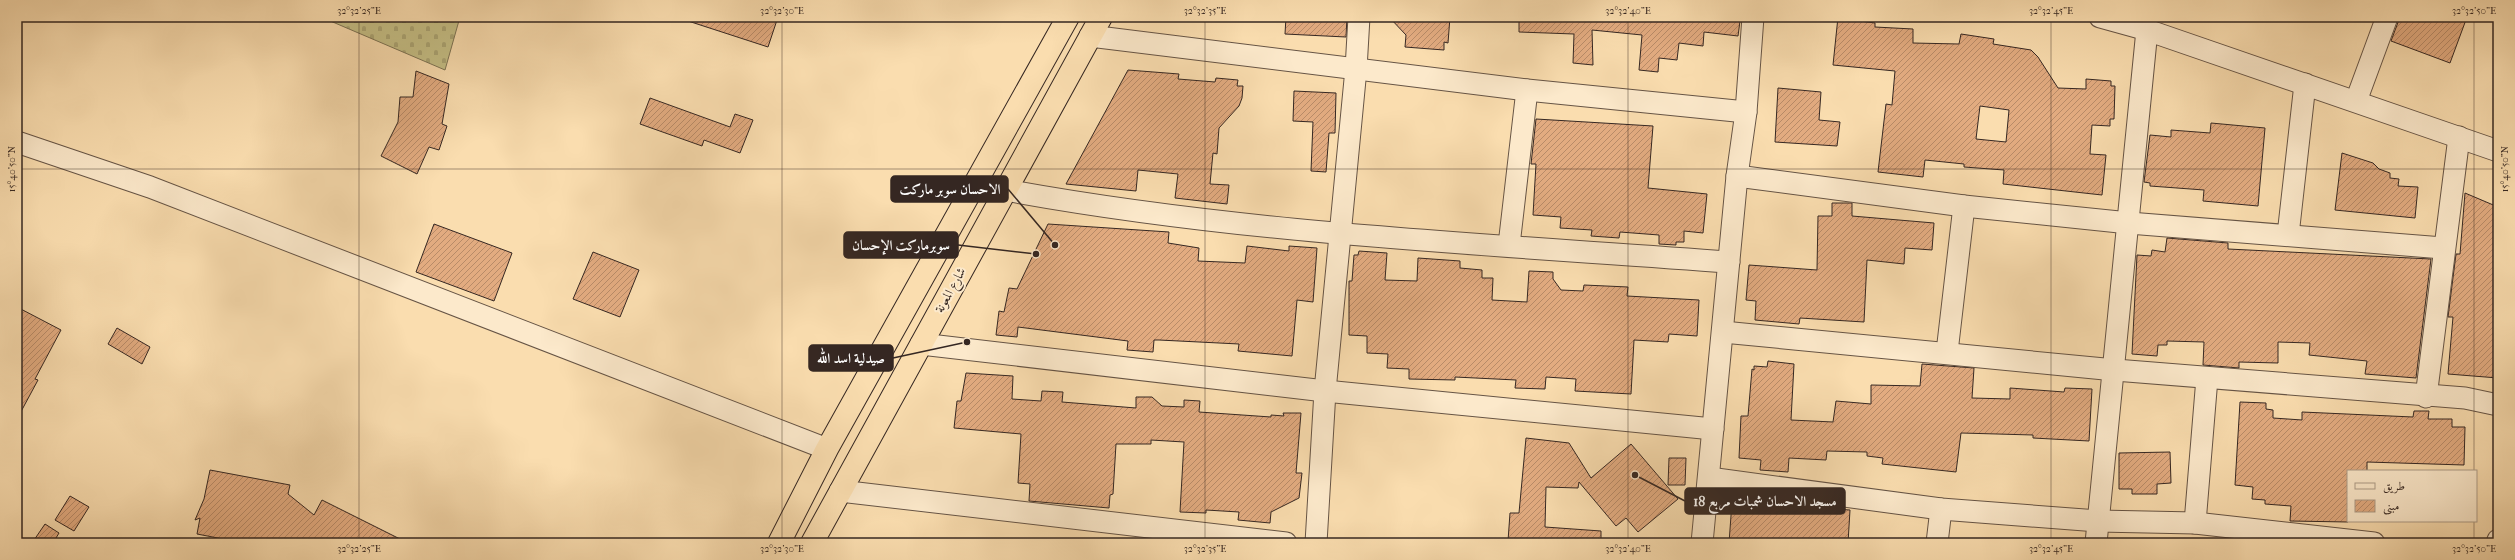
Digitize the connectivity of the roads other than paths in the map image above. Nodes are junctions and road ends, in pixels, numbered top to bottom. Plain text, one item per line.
1 (1068, 17) edge
2 (1101, 17) edge
3 (1359, 17) edge
4 (1753, 17) edge
5 (2100, 17) edge
6 (2387, 17) edge
7 (2147, 30) junction
8 (1090, 36) junction
9 (1356, 69) junction
10 (2306, 84) junction
11 (1527, 90) junction
12 (2356, 101) junction
13 (1746, 112) junction
14 (2459, 136) junction
15 (17, 142) edge
16 (2498, 151) edge
17 (1738, 176) junction
18 (1005, 190) junction
19 (1964, 206) junction
20 (2130, 223) junction
21 (1341, 234) junction
22 (2288, 235) junction
23 (1509, 245) junction
24 (2443, 248) junction
25 (1729, 262) junction
26 (1723, 332) junction
27 (921, 344) junction
28 (1947, 352) junction
29 (2114, 370) junction
30 (2207, 378) junction
31 (1325, 390) junction
32 (2426, 397) junction
33 (2498, 405) edge
34 (1713, 429) junction
35 (828, 449) junction
36 (1709, 478) junction
37 (840, 491) junction
38 (1941, 509) junction
39 (2098, 521) junction
40 (2195, 523) junction
41 (780, 543) edge
42 (812, 543) edge
43 (1286, 543) edge
44 (1316, 543) edge
45 (1702, 543) edge
46 (1936, 543) edge
47 (2096, 543) edge
48 (2374, 543) edge

1 - 35 highway
2 - 8 highway, شارع المعونة
3 - 9 street
4 - 13 street
5 - 7 street
6 - 12 street
7 - 10 street
7 - 20 street
8 - 9 street
8 - 18 highway, شارع المعونة
9 - 11 street
9 - 21 street
10 - 12 street
10 - 22 street
11 - 13 street
11 - 23 street
12 - 14 street
13 - 17 street
14 - 16 street
14 - 24 street
15 - 35 street
17 - 19 street
17 - 25 street
18 - 21 street
18 - 27 highway, شارع المعونة
19 - 20 street
19 - 28 street
20 - 22 street
20 - 29 street
21 - 23 street
21 - 31 street
22 - 24 street
23 - 25 street
24 - 32 street
25 - 26 street
26 - 28 street
26 - 34 street
27 - 31 street
27 - 37 highway, شارع المعونة
28 - 29 street
29 - 30 street
29 - 39 street
30 - 32 street
30 - 40 street
31 - 34 street
31 - 44 street
32 - 33 street
34 - 36 street
35 - 41 highway
36 - 38 street
36 - 45 street
37 - 42 highway, شارع المعونة
37 - 43 street
38 - 39 street
38 - 46 street
39 - 40 street
39 - 47 street
40 - 48 street

